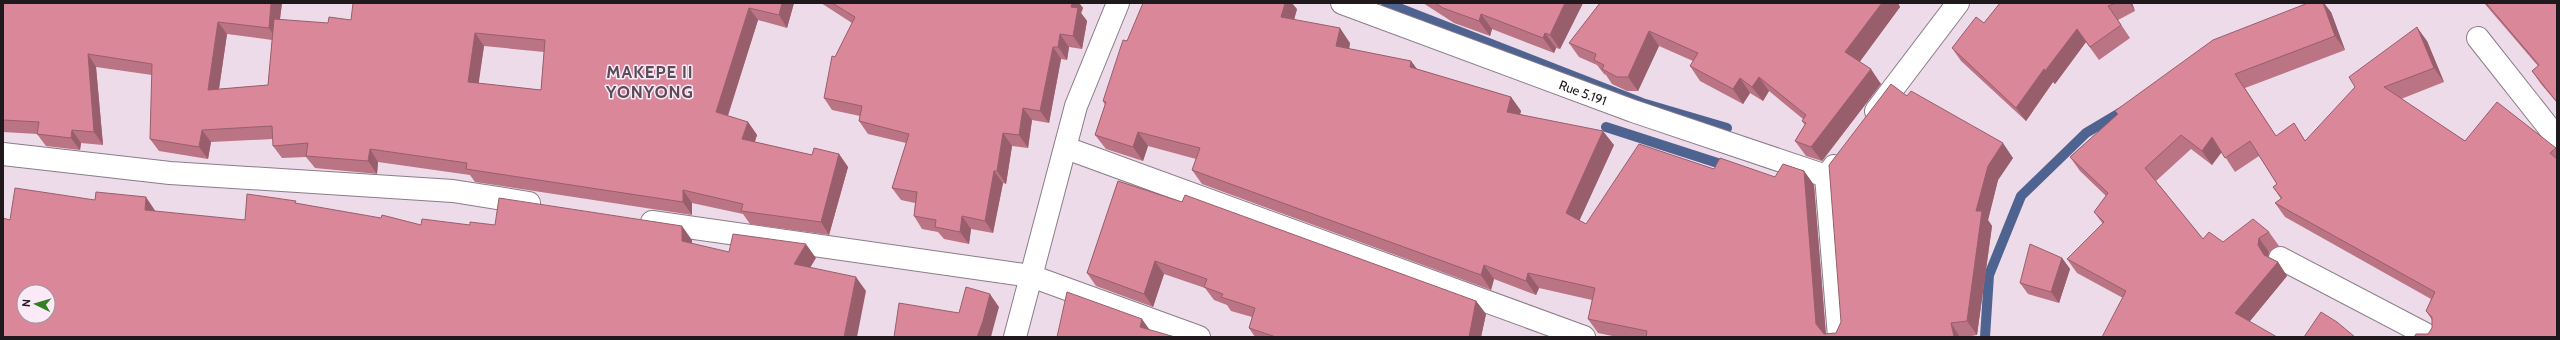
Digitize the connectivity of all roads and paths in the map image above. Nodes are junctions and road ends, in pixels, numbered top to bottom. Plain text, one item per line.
1 (1118, 3) edge
2 (1342, 3) edge
3 (1958, 3) edge
4 (2478, 38) dead end
5 (1864, 127) edge
6 (2557, 138) edge
7 (1066, 148) junction
8 (1845, 152) edge
9 (3, 154) edge
10 (1826, 176) junction
11 (547, 205) edge
12 (632, 219) edge
13 (2280, 258) dead end
14 (1032, 276) junction
15 (1015, 337) edge
16 (1199, 337) edge
17 (1584, 337) edge
18 (1839, 337) edge
19 (2431, 337) edge

1 - 7 street
2 - 10 street, Rue 5.191
3 - 5 street
4 - 6 street
7 - 14 street
7 - 17 street
8 - 10 street
9 - 11 street
10 - 18 street
12 - 14 street
13 - 19 street
14 - 15 street
14 - 16 street

